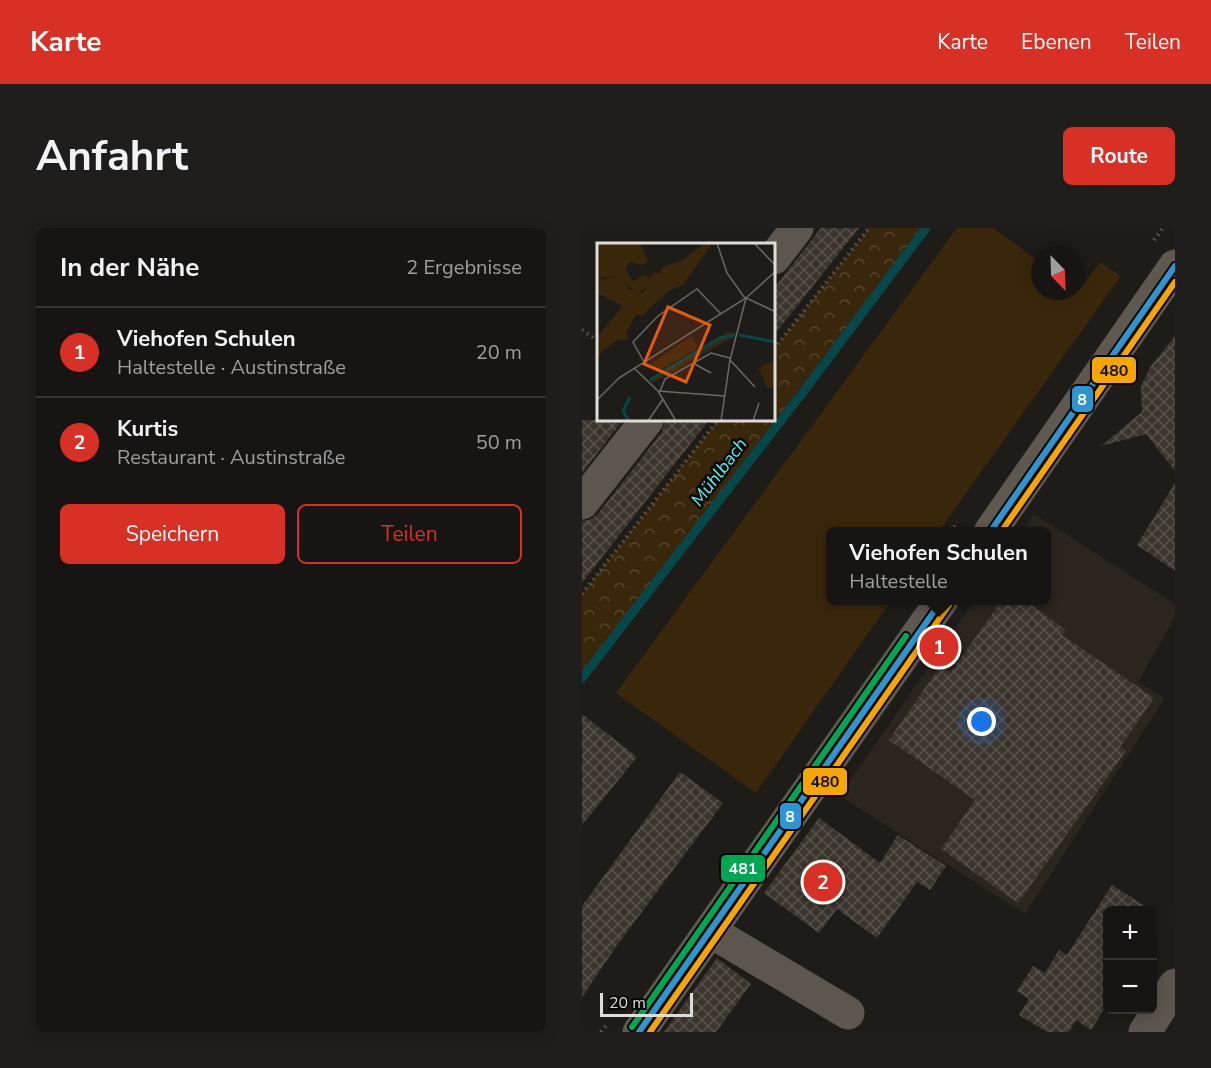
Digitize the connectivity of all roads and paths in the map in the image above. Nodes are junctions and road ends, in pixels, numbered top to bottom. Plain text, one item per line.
1 (797, 228) edge
2 (868, 228) edge
3 (776, 255) edge
4 (1175, 266) edge
5 (582, 330) edge
6 (597, 340) edge
7 (776, 346) edge
8 (645, 422) edge
9 (716, 422) edge
10 (587, 490) edge
11 (993, 527) edge
12 (582, 594) edge
13 (938, 605) edge
14 (710, 931) junction
15 (1175, 985) edge
16 (848, 1013) dead end
17 (639, 1032) edge
18 (1145, 1032) edge

1 - 3 street
2 - 7 path
4 - 11 main road
5 - 6 path
8 - 10 street
9 - 12 path
13 - 14 main road
14 - 16 street
14 - 17 main road
15 - 18 street

